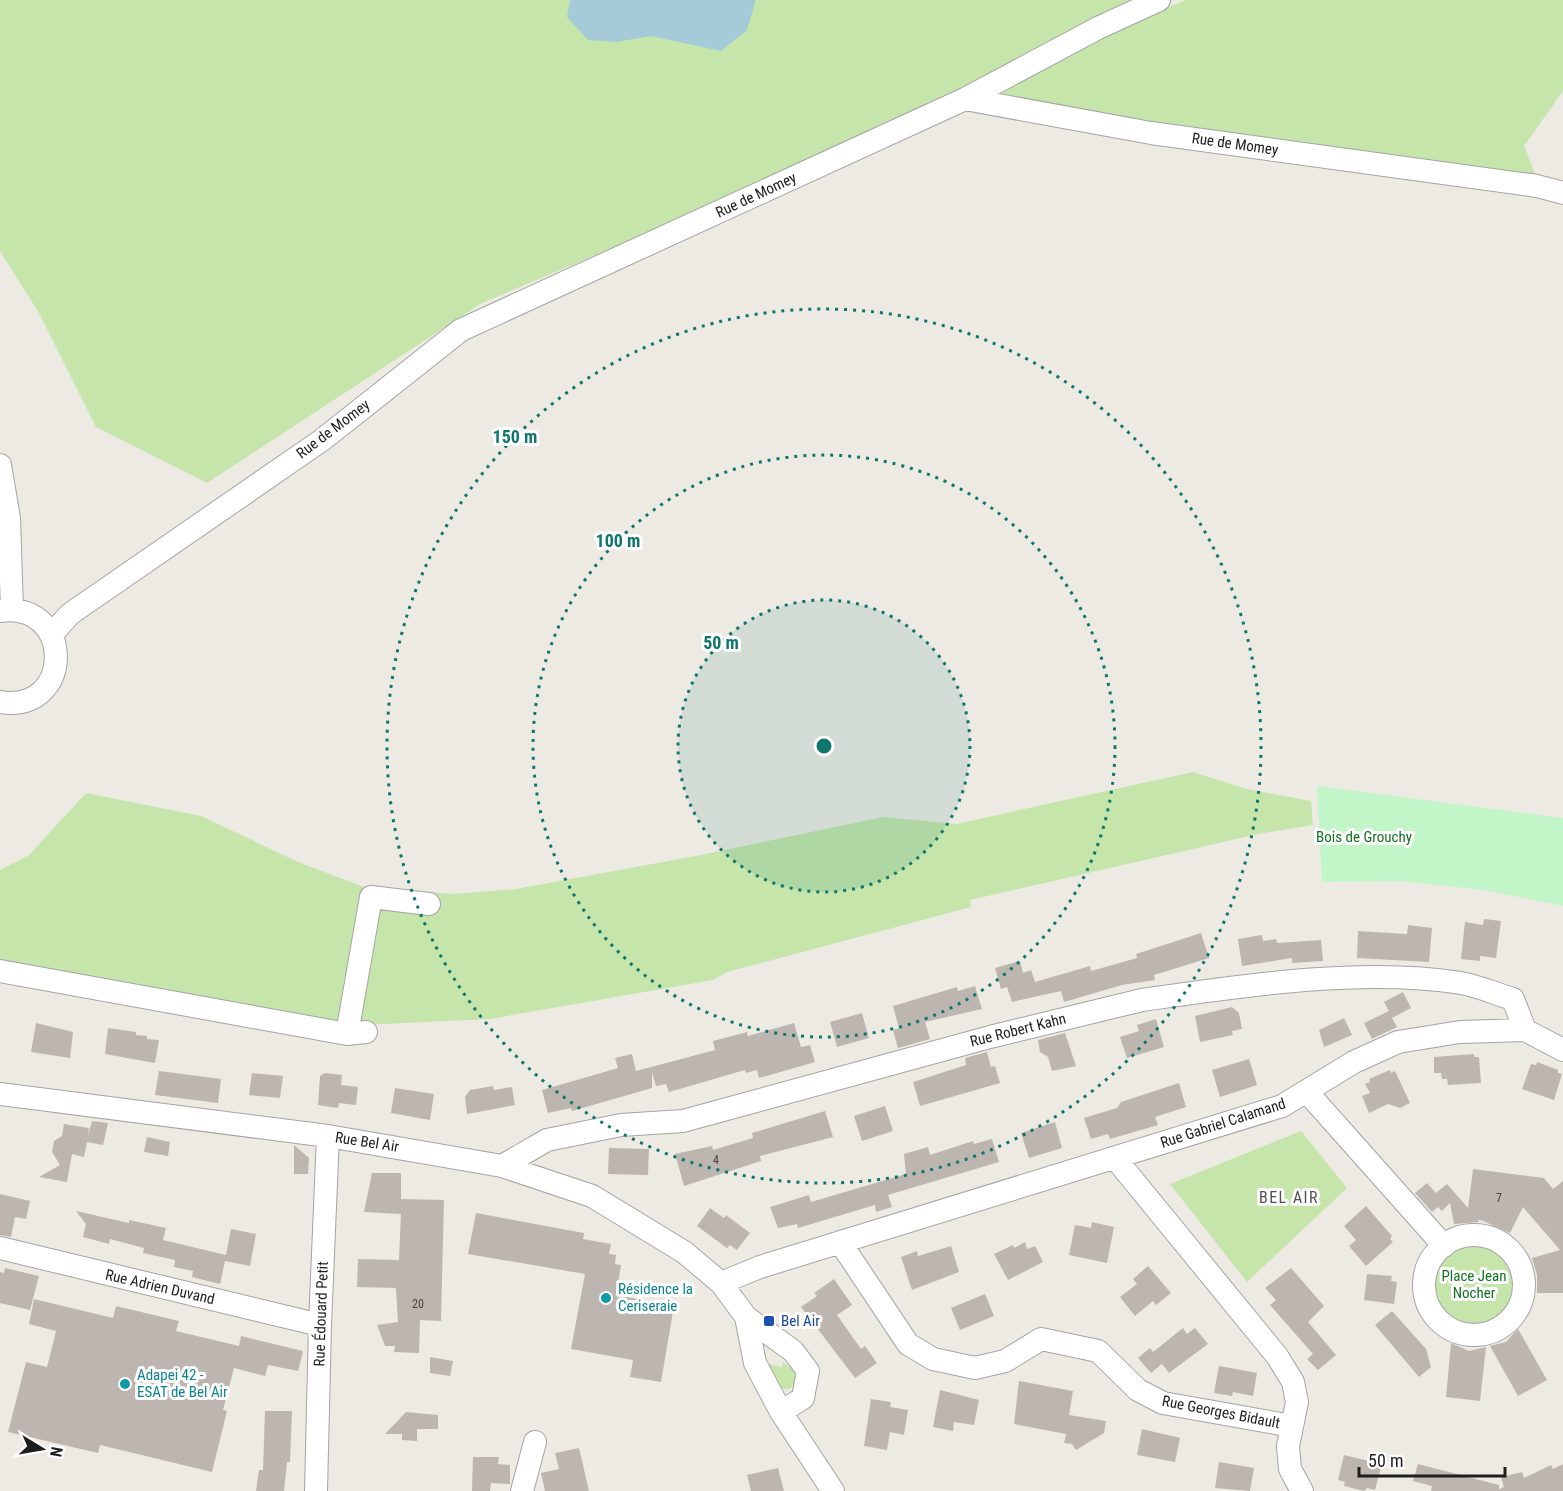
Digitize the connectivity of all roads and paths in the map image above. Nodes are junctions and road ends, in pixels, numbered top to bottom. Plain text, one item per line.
1 (1159, 0) edge
2 (965, 99) junction
3 (1563, 193) edge
4 (0, 465) edge
5 (6, 611) edge
6 (51, 635) junction
7 (0, 702) edge
8 (429, 904) dead end
9 (0, 970) edge
10 (1525, 1030) junction
11 (1563, 1050) edge
12 (1307, 1092) junction
13 (0, 1094) edge
14 (328, 1136) junction
15 (1115, 1158) junction
16 (502, 1166) junction
17 (840, 1242) junction
18 (1444, 1246) junction
19 (0, 1248) edge
20 (714, 1278) junction
21 (746, 1317) junction
22 (320, 1325) junction
23 (781, 1412) junction
24 (1292, 1426) junction
25 (535, 1442) dead end
26 (316, 1491) edge
27 (522, 1491) edge
28 (832, 1491) edge
29 (1302, 1491) edge

1 - 2 street
2 - 3 street, Rue de Momey
2 - 6 street, Rue de Momey
4 - 5 street
5 - 6 street
6 - 7 street
8 - 9 street
10 - 11 street, Rue Gabriel Calamand
10 - 12 street, Rue Gabriel Calamand
10 - 16 street, Rue Robert Kahn
12 - 15 street, Rue Gabriel Calamand
12 - 18 street
13 - 14 street, Rue Bel Air
14 - 16 street, Rue Bel Air
14 - 22 street, Rue Édouard Petit
15 - 17 street, Rue Gabriel Calamand
15 - 24 street
16 - 20 street, Rue Bel Air
17 - 20 street, Rue Gabriel Calamand
17 - 24 street, Rue Georges Bidault
18 - 18 street
19 - 22 street, Rue Adrien Duvand
20 - 21 street, Rue Bel Air
21 - 23 street
21 - 23 street
22 - 26 street, Rue Édouard Petit
23 - 28 street
24 - 29 street
25 - 27 street

